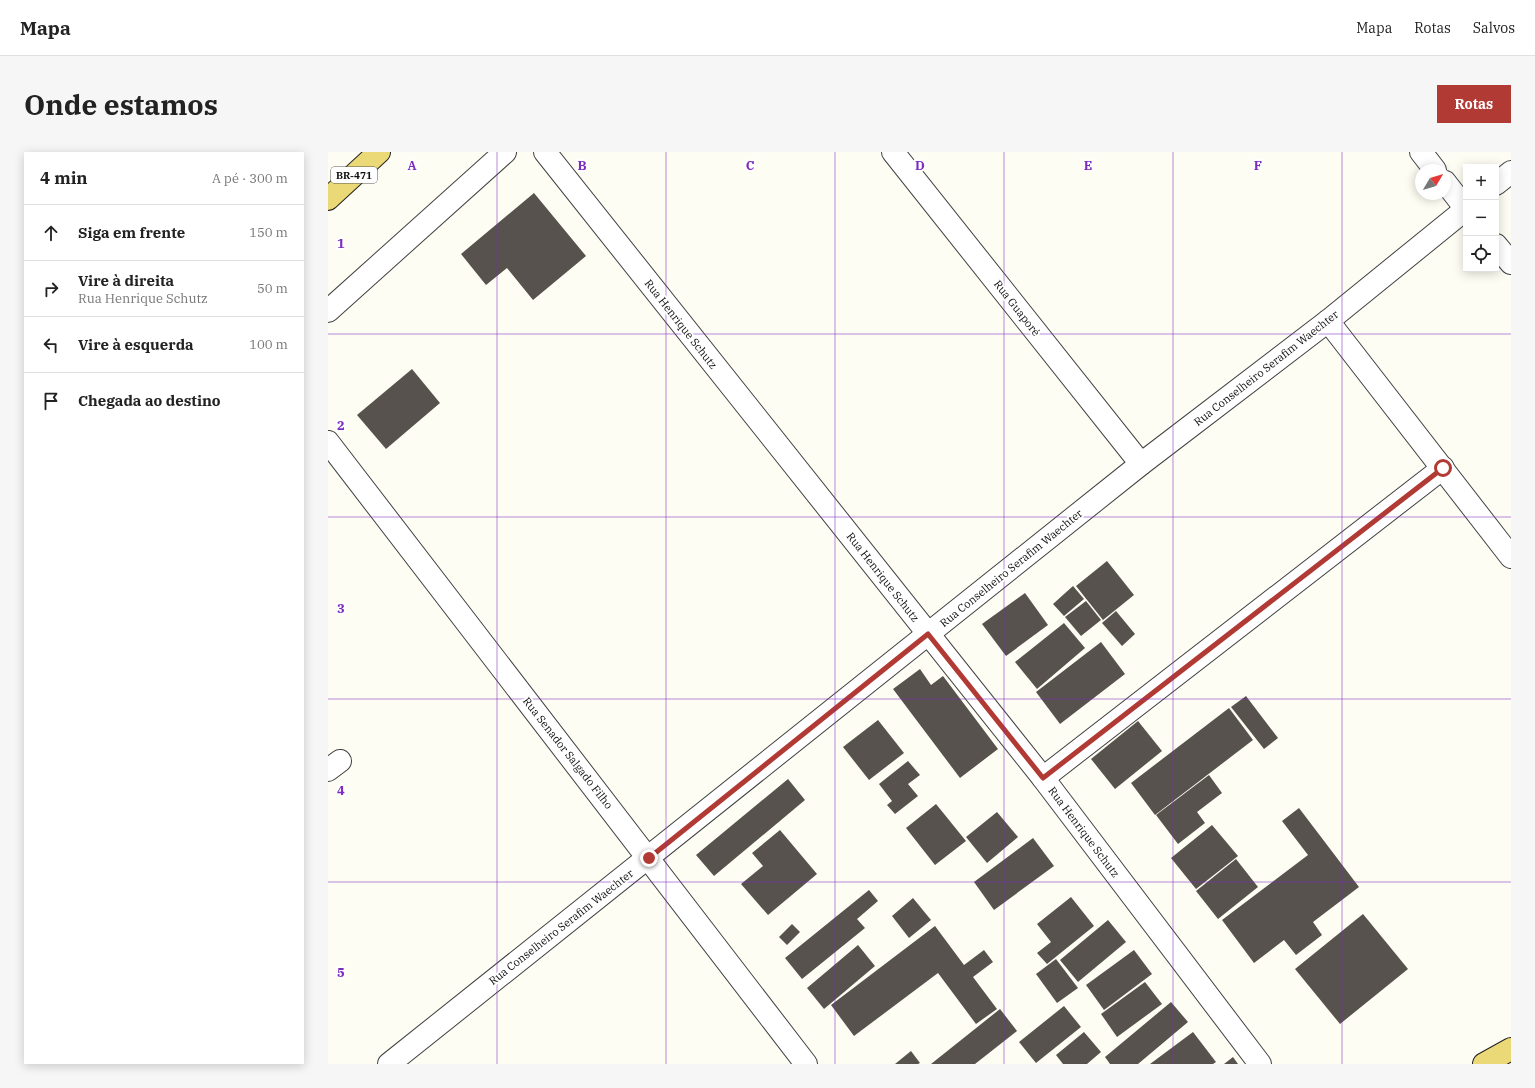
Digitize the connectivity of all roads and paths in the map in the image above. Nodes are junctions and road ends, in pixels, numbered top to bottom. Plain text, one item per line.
1 (380, 152) edge
2 (505, 152) edge
3 (545, 152) edge
4 (893, 152) edge
5 (1421, 152) edge
6 (1430, 164) edge
7 (1511, 172) edge
8 (1499, 182) edge
9 (1451, 190) edge
10 (329, 199) edge
11 (1463, 205) edge
12 (1463, 211) edge
13 (1499, 249) edge
14 (1511, 263) edge
15 (328, 311) edge
16 (1328, 320) junction
17 (328, 442) edge
18 (1141, 464) junction
19 (1443, 468) junction
20 (1511, 557) edge
21 (928, 634) junction
22 (1043, 778) junction
23 (649, 858) junction
24 (1511, 1048) edge
25 (389, 1064) edge
26 (806, 1064) edge
27 (1260, 1064) edge
28 (1484, 1064) edge

1 - 10 main road, BR-471
2 - 15 street
3 - 21 street, Rua Henrique Schutz
4 - 18 street, Rua Guaporé
5 - 6 street
7 - 8 street
9 - 11 street
12 - 16 street, Rua Conselheiro Serafim Waechter
13 - 14 street
16 - 18 street, Rua Conselheiro Serafim Waechter
16 - 19 street
17 - 23 street, Rua Senador Salgado Filho
18 - 21 street, Rua Conselheiro Serafim Waechter
19 - 20 street
19 - 22 street
21 - 22 street, Rua Henrique Schutz
21 - 23 street, Rua Conselheiro Serafim Waechter
22 - 27 street, Rua Henrique Schutz
23 - 25 street, Rua Conselheiro Serafim Waechter
23 - 26 street, Rua Senador Salgado Filho
24 - 28 main road

